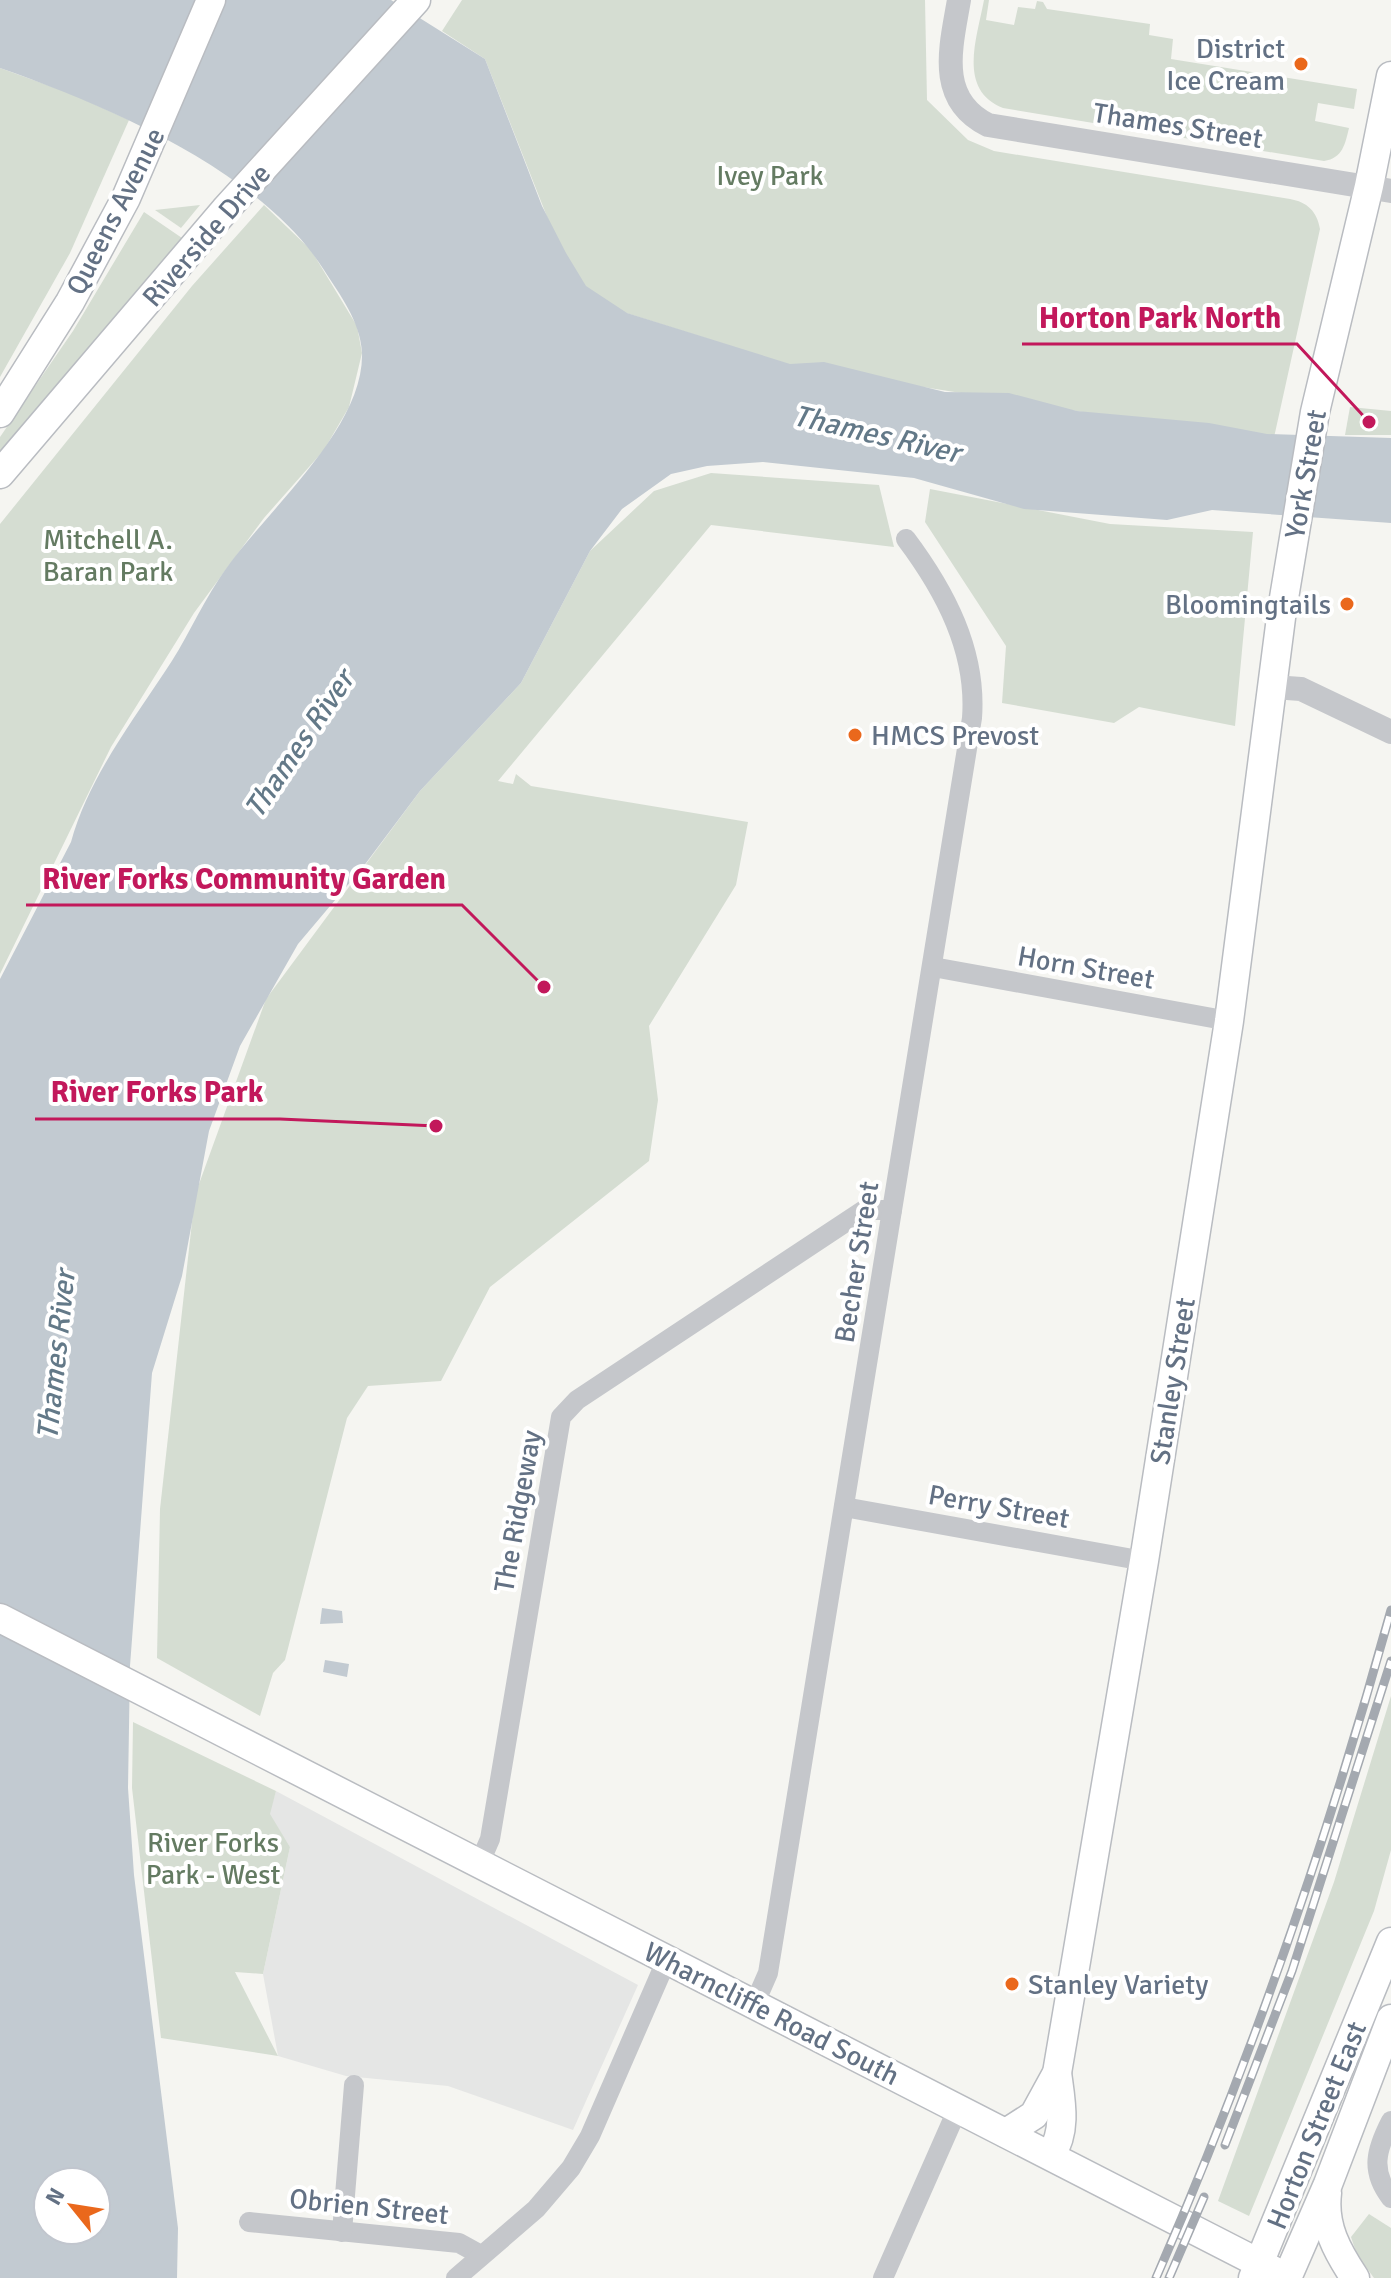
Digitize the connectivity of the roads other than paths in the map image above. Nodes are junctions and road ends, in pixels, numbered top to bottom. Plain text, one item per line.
1 (211, 0) edge
2 (416, 0) edge
3 (959, 0) edge
4 (1391, 76) edge
5 (1380, 188) edge
6 (0, 413) edge
7 (0, 474) edge
8 (906, 539) dead end
9 (1273, 687) junction
10 (1391, 732) edge
11 (933, 967) junction
12 (1229, 1021) junction
13 (892, 1210) junction
14 (844, 1507) junction
15 (1144, 1561) junction
16 (0, 1618) edge
17 (480, 1862) junction
18 (1391, 1942) edge
19 (667, 1959) junction
20 (754, 2005) junction
21 (1391, 2019) edge
22 (1057, 2073) junction
23 (354, 2085) dead end
24 (958, 2108) junction
25 (1391, 2121) edge
26 (1006, 2133) junction
27 (1051, 2155) junction
28 (1328, 2184) junction
29 (1391, 2198) edge
30 (249, 2222) dead end
31 (342, 2232) junction
32 (479, 2254) junction
33 (1256, 2271) edge
34 (456, 2278) edge
35 (883, 2278) edge
36 (1288, 2278) edge
37 (1355, 2278) edge

1 - 6 main road, Queens Avenue
2 - 7 main road, Riverside Drive
3 - 5 street, Thames Street
4 - 5 main road, York Street
5 - 9 main road, York Street
8 - 11 street, Becher Street
9 - 10 street
9 - 12 main road, Stanley Street
11 - 12 street, Horn Street
11 - 13 street, Becher Street
12 - 15 main road, Stanley Street
13 - 14 street, Becher Street
13 - 17 street, The Ridgeway
14 - 15 street, Perry Street
14 - 20 street, Becher Street
15 - 22 main road, Stanley Street
16 - 17 main road, Wharncliffe Road South
17 - 19 main road, Wharncliffe Road South
18 - 33 main road, Horton Street East
19 - 20 main road, Wharncliffe Road South
19 - 32 street
20 - 24 main road, Wharncliffe Road South
21 - 28 main road, Horton Street East
22 - 26 main road, Stanley Street
22 - 27 main road, Stanley Street
23 - 31 street
24 - 26 main road, Wharncliffe Road South
24 - 35 street
25 - 29 street
26 - 27 main road, Wharncliffe Road South
27 - 33 main road, Wharncliffe Road South
28 - 36 main road, Horton Street East
28 - 37 main road
30 - 31 street, Obrien Street
31 - 32 street, Obrien Street
32 - 34 street
33 - 36 main road, Wharncliffe Road South

